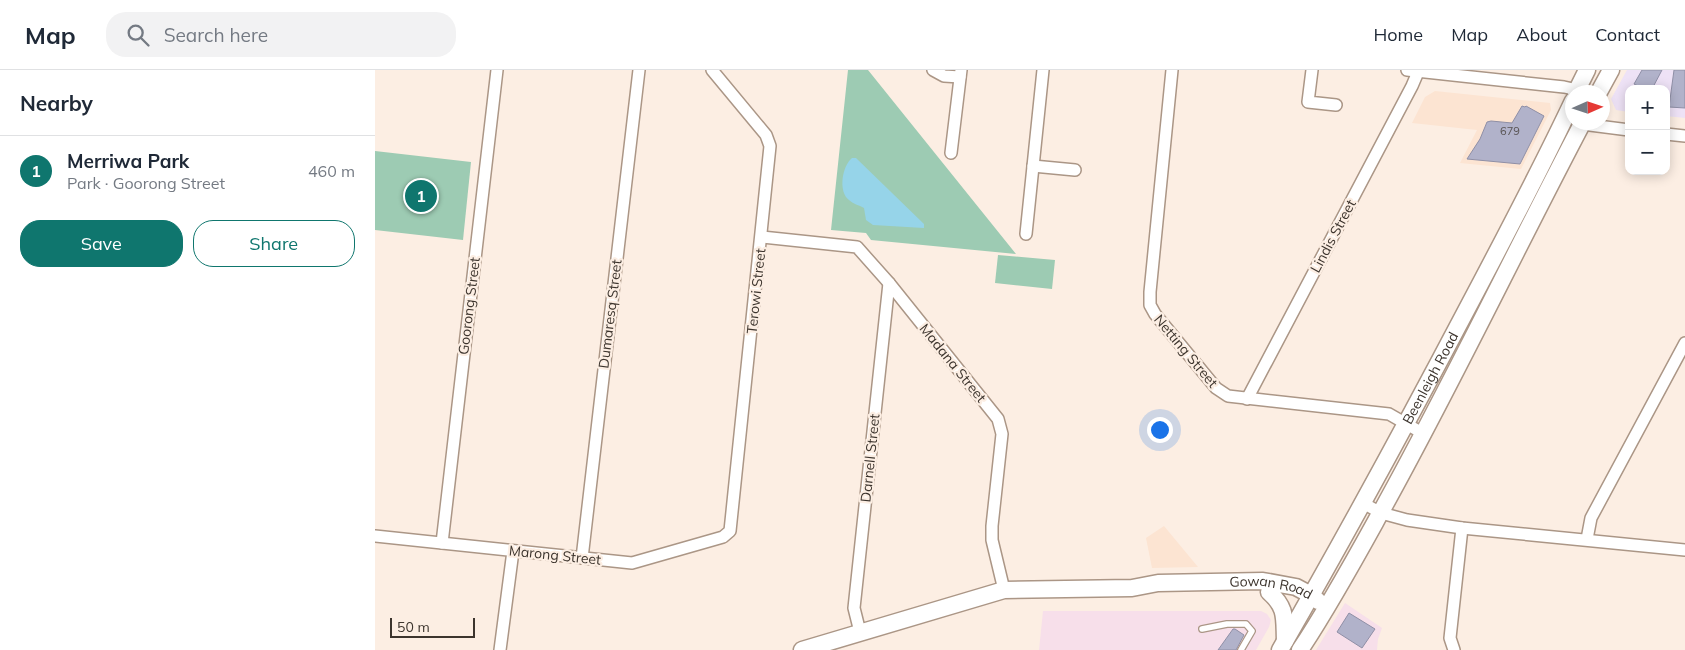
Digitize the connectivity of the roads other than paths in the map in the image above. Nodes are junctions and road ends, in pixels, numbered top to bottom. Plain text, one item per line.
1 (497, 70) edge
2 (639, 70) edge
3 (712, 70) edge
4 (933, 70) edge
5 (1043, 70) edge
6 (1172, 70) edge
7 (1312, 70) edge
8 (1587, 70) edge
9 (1611, 70) edge
10 (1412, 71) edge
11 (960, 73) edge
12 (1466, 73) edge
13 (1581, 85) edge
14 (1603, 85) edge
15 (1565, 92) edge
16 (1336, 105) dead end
17 (1565, 120) edge
18 (1610, 127) edge
19 (1625, 129) edge
20 (1578, 130) edge
21 (1670, 134) edge
22 (1685, 136) edge
23 (951, 153) dead end
24 (1033, 166) junction
25 (1075, 170) dead end
26 (1025, 234) dead end
27 (762, 237) junction
28 (889, 284) junction
29 (1685, 344) edge
30 (1247, 399) junction
31 (1406, 424) junction
32 (1425, 434) junction
33 (1363, 503) junction
34 (1381, 513) junction
35 (1463, 528) junction
36 (729, 531) joint
37 (375, 536) edge
38 (1587, 540) junction
39 (442, 543) junction
40 (1685, 550) edge
41 (513, 551) junction
42 (582, 558) junction
43 (1327, 569) junction
44 (1266, 587) junction
45 (1004, 590) junction
46 (1308, 600) junction
47 (1326, 608) junction
48 (1202, 629) dead end
49 (860, 632) junction
50 (1283, 645) edge
51 (500, 650) edge
52 (802, 650) edge
53 (1241, 650) edge
54 (1300, 650) edge
55 (1454, 650) edge

1 - 39 street, Goorong Street
2 - 42 street, Dumaresq Street
3 - 27 street, Terowi Street
4 - 11 street
5 - 24 street
6 - 30 street, Netting Street
7 - 16 street
8 - 13 main road, Beenleigh Road
9 - 14 main road
10 - 12 street
10 - 30 street, Lindis Street
11 - 23 street
12 - 15 street
17 - 31 main road, Beenleigh Road
18 - 19 street
20 - 32 main road, Beenleigh Road
21 - 22 street
24 - 25 street
24 - 26 street
27 - 28 street, Madana Street
27 - 36 street, Terowi Street
28 - 45 street, Madana Street
28 - 49 street, Darnell Street
29 - 38 street
30 - 31 street, Netting Street
31 - 32 street, Netting Street
31 - 33 main road, Beenleigh Road
32 - 34 main road, Beenleigh Road
33 - 34 street
33 - 43 main road, Beenleigh Road
34 - 35 street
34 - 47 main road, Beenleigh Road
35 - 38 street
35 - 55 street
36 - 42 street, Marong Street
37 - 39 street, Marong Street
38 - 40 street
39 - 41 street, Marong Street
41 - 42 street, Marong Street
41 - 51 street
43 - 44 main road
43 - 46 main road, Beenleigh Road
44 - 45 main road, Gowan Road
44 - 46 main road, Gowan Road
44 - 50 main road
45 - 49 main road, Gowan Road
46 - 47 main road, Gowan Road
46 - 50 main road, Beenleigh Road
47 - 54 main road, Beenleigh Road
48 - 53 lane
49 - 52 main road, Gowan Road

